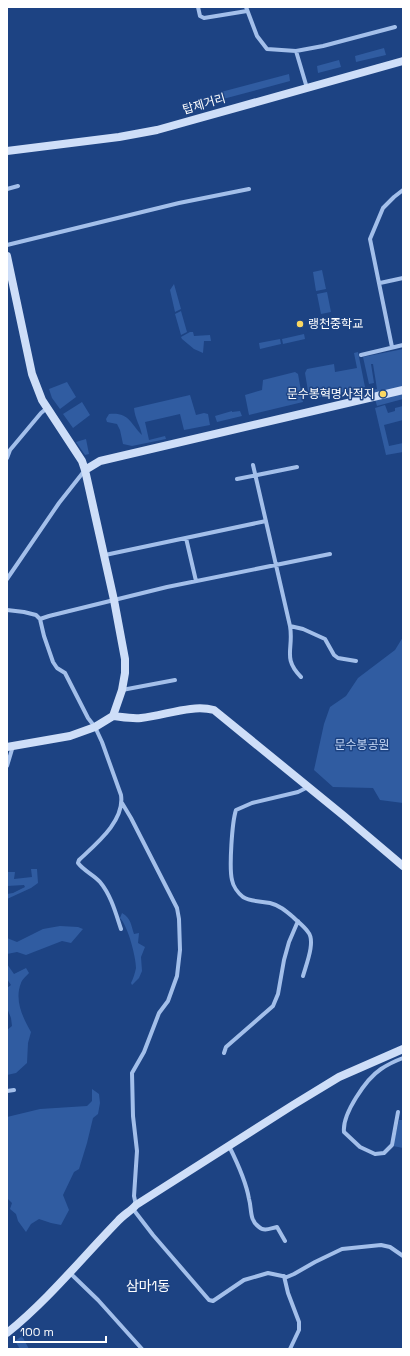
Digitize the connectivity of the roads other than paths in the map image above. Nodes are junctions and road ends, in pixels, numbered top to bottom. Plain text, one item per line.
1 (198, 7) edge
2 (246, 9) edge
3 (396, 27) dead end
4 (296, 52) junction
5 (403, 61) edge
6 (307, 88) junction
7 (7, 151) edge
8 (18, 186) dead end
9 (7, 189) edge
10 (249, 189) dead end
11 (403, 190) edge
12 (7, 245) edge
13 (7, 256) edge
14 (403, 278) edge
15 (380, 283) junction
16 (403, 345) edge
17 (392, 347) junction
18 (361, 355) dead end
19 (403, 390) edge
20 (47, 408) junction
21 (7, 458) edge
22 (253, 465) dead end
23 (297, 467) dead end
24 (85, 470) junction
25 (256, 476) junction
26 (236, 479) dead end
27 (266, 521) junction
28 (186, 538) junction
29 (330, 554) dead end
30 (105, 555) junction
31 (275, 565) junction
32 (7, 579) edge
33 (196, 581) junction
34 (114, 600) junction
35 (7, 610) edge
36 (40, 619) junction
37 (290, 626) junction
38 (356, 661) dead end
39 (301, 677) dead end
40 (176, 680) dead end
41 (122, 690) junction
42 (113, 716) junction
43 (95, 727) junction
44 (10, 746) edge
45 (7, 766) edge
46 (309, 787) junction
47 (122, 803) junction
48 (403, 866) edge
49 (298, 921) junction
50 (121, 929) dead end
51 (303, 976) dead end
52 (403, 1049) edge
53 (224, 1053) dead end
54 (403, 1058) edge
55 (14, 1090) dead end
56 (7, 1091) edge
57 (398, 1112) dead end
58 (228, 1146) junction
59 (135, 1207) junction
60 (285, 1241) dead end
61 (403, 1256) edge
62 (70, 1272) junction
63 (284, 1276) junction
64 (7, 1332) edge
65 (142, 1349) edge
66 (290, 1349) edge

1 - 2 street
2 - 4 street
3 - 4 street
4 - 6 street
5 - 6 street, 탑제거리
6 - 7 street, 탑제거리
8 - 9 street
10 - 12 street
11 - 15 street
13 - 20 street
14 - 15 street
15 - 17 street
16 - 17 street
17 - 18 street
19 - 24 street
20 - 21 street
20 - 24 street
22 - 25 street
23 - 25 street
24 - 30 street
24 - 32 street
25 - 26 street
25 - 27 street
27 - 28 street
27 - 31 street
28 - 30 street
28 - 33 street
29 - 31 street
30 - 34 street
31 - 33 street
31 - 37 street
33 - 34 street
34 - 36 street
34 - 41 street
35 - 36 street
36 - 43 street
37 - 38 street
37 - 39 street
40 - 41 street
41 - 42 street
42 - 43 street
42 - 46 street
43 - 44 street
43 - 47 street
44 - 45 street
46 - 48 street
46 - 49 street
47 - 50 street
47 - 59 street
49 - 51 street
49 - 53 street
52 - 58 street
54 - 57 street
55 - 56 street
58 - 59 street
58 - 60 street
59 - 62 street
59 - 63 street
61 - 63 street
62 - 64 street
62 - 65 street
63 - 66 street

